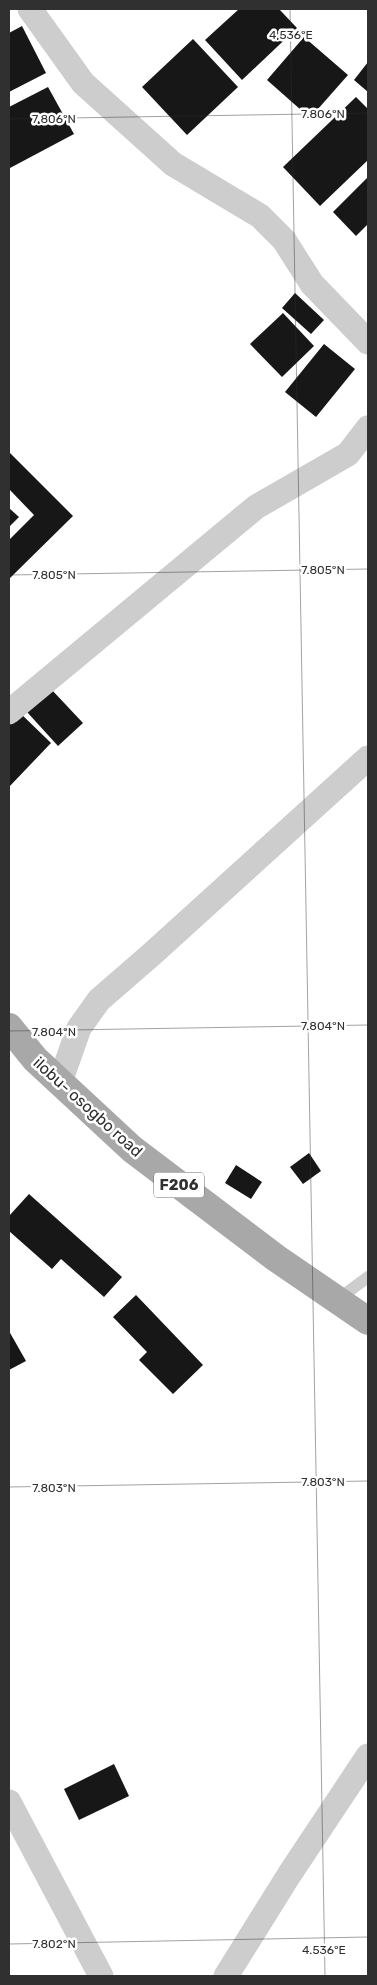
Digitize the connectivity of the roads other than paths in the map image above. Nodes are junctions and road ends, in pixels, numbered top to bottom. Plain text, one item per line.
1 (30, 9) edge
2 (368, 342) edge
3 (368, 428) edge
4 (9, 712) edge
5 (368, 758) edge
6 (9, 1027) edge
7 (60, 1082) junction
8 (368, 1277) edge
9 (337, 1300) junction
10 (368, 1321) edge
11 (368, 1756) edge
12 (9, 1802) edge
13 (101, 1976) edge
14 (226, 1976) edge

1 - 2 street
3 - 4 street
5 - 7 street
6 - 7 main road, ilobu- osogbo road / F206
7 - 9 main road, ilobu- osogbo road / F206
8 - 9 lane
9 - 10 main road, ilobu- osogbo road / F206
11 - 14 street
12 - 13 street

